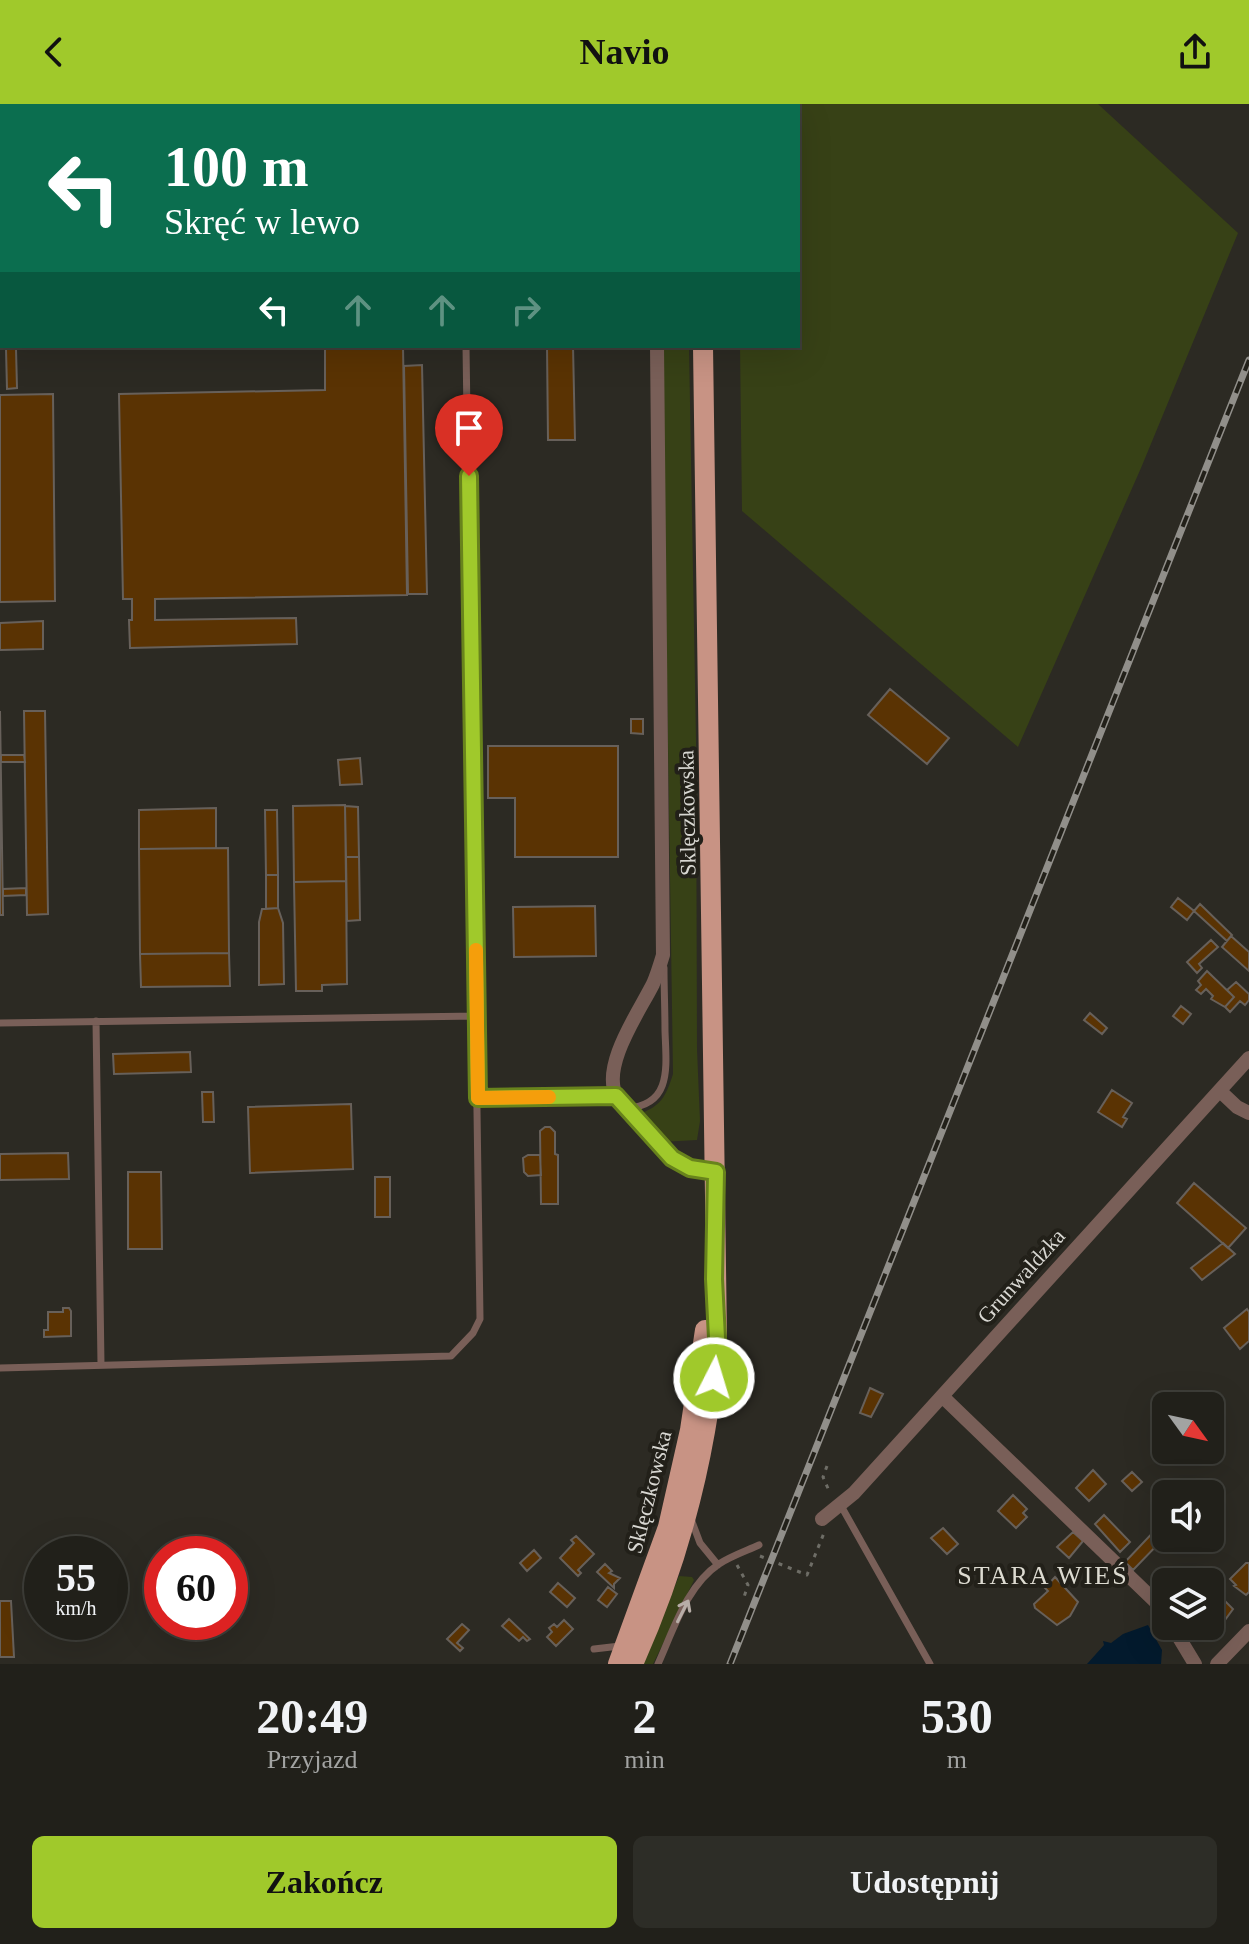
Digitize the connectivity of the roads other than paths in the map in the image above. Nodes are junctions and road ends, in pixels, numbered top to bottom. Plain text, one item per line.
1 (466, 348) edge
2 (657, 348) edge
3 (703, 348) edge
4 (663, 955) junction
5 (477, 1016) junction
6 (96, 1021) junction
7 (0, 1023) edge
8 (1249, 1058) edge
9 (1220, 1091) junction
10 (478, 1098) junction
11 (620, 1102) junction
12 (1249, 1113) edge
13 (716, 1172) junction
14 (714, 1279) junction
15 (101, 1364) junction
16 (0, 1368) edge
17 (943, 1397) junction
18 (838, 1505) junction
19 (687, 1508) junction
20 (823, 1526) road end
21 (759, 1545) dead end
22 (718, 1565) junction
23 (1152, 1598) edge
24 (1249, 1631) edge
25 (1180, 1640) edge
26 (594, 1649) dead end
27 (629, 1656) edge
28 (658, 1664) edge
29 (930, 1664) edge
30 (1195, 1664) edge
31 (1217, 1664) edge

1 - 5 lane
2 - 4 street
3 - 13 main road, Sklęczkowska
4 - 11 street
4 - 11 lane
5 - 6 lane
5 - 10 lane
6 - 7 lane
6 - 15 lane
8 - 9 street, Grunwaldzka
9 - 12 street
9 - 17 street, Grunwaldzka
10 - 11 lane
10 - 15 lane
11 - 13 street
13 - 14 main road, Sklęczkowska
14 - 19 main road, Sklęczkowska
14 - 27 main road, Sklęczkowska
15 - 16 lane
17 - 18 street, Grunwaldzka
17 - 23 street
18 - 20 street, Grunwaldzka
18 - 29 lane
19 - 22 lane
19 - 27 main road, Sklęczkowska
21 - 22 lane
28 -> 22 lane
24 - 31 street
25 - 30 street
26 - 27 lane

